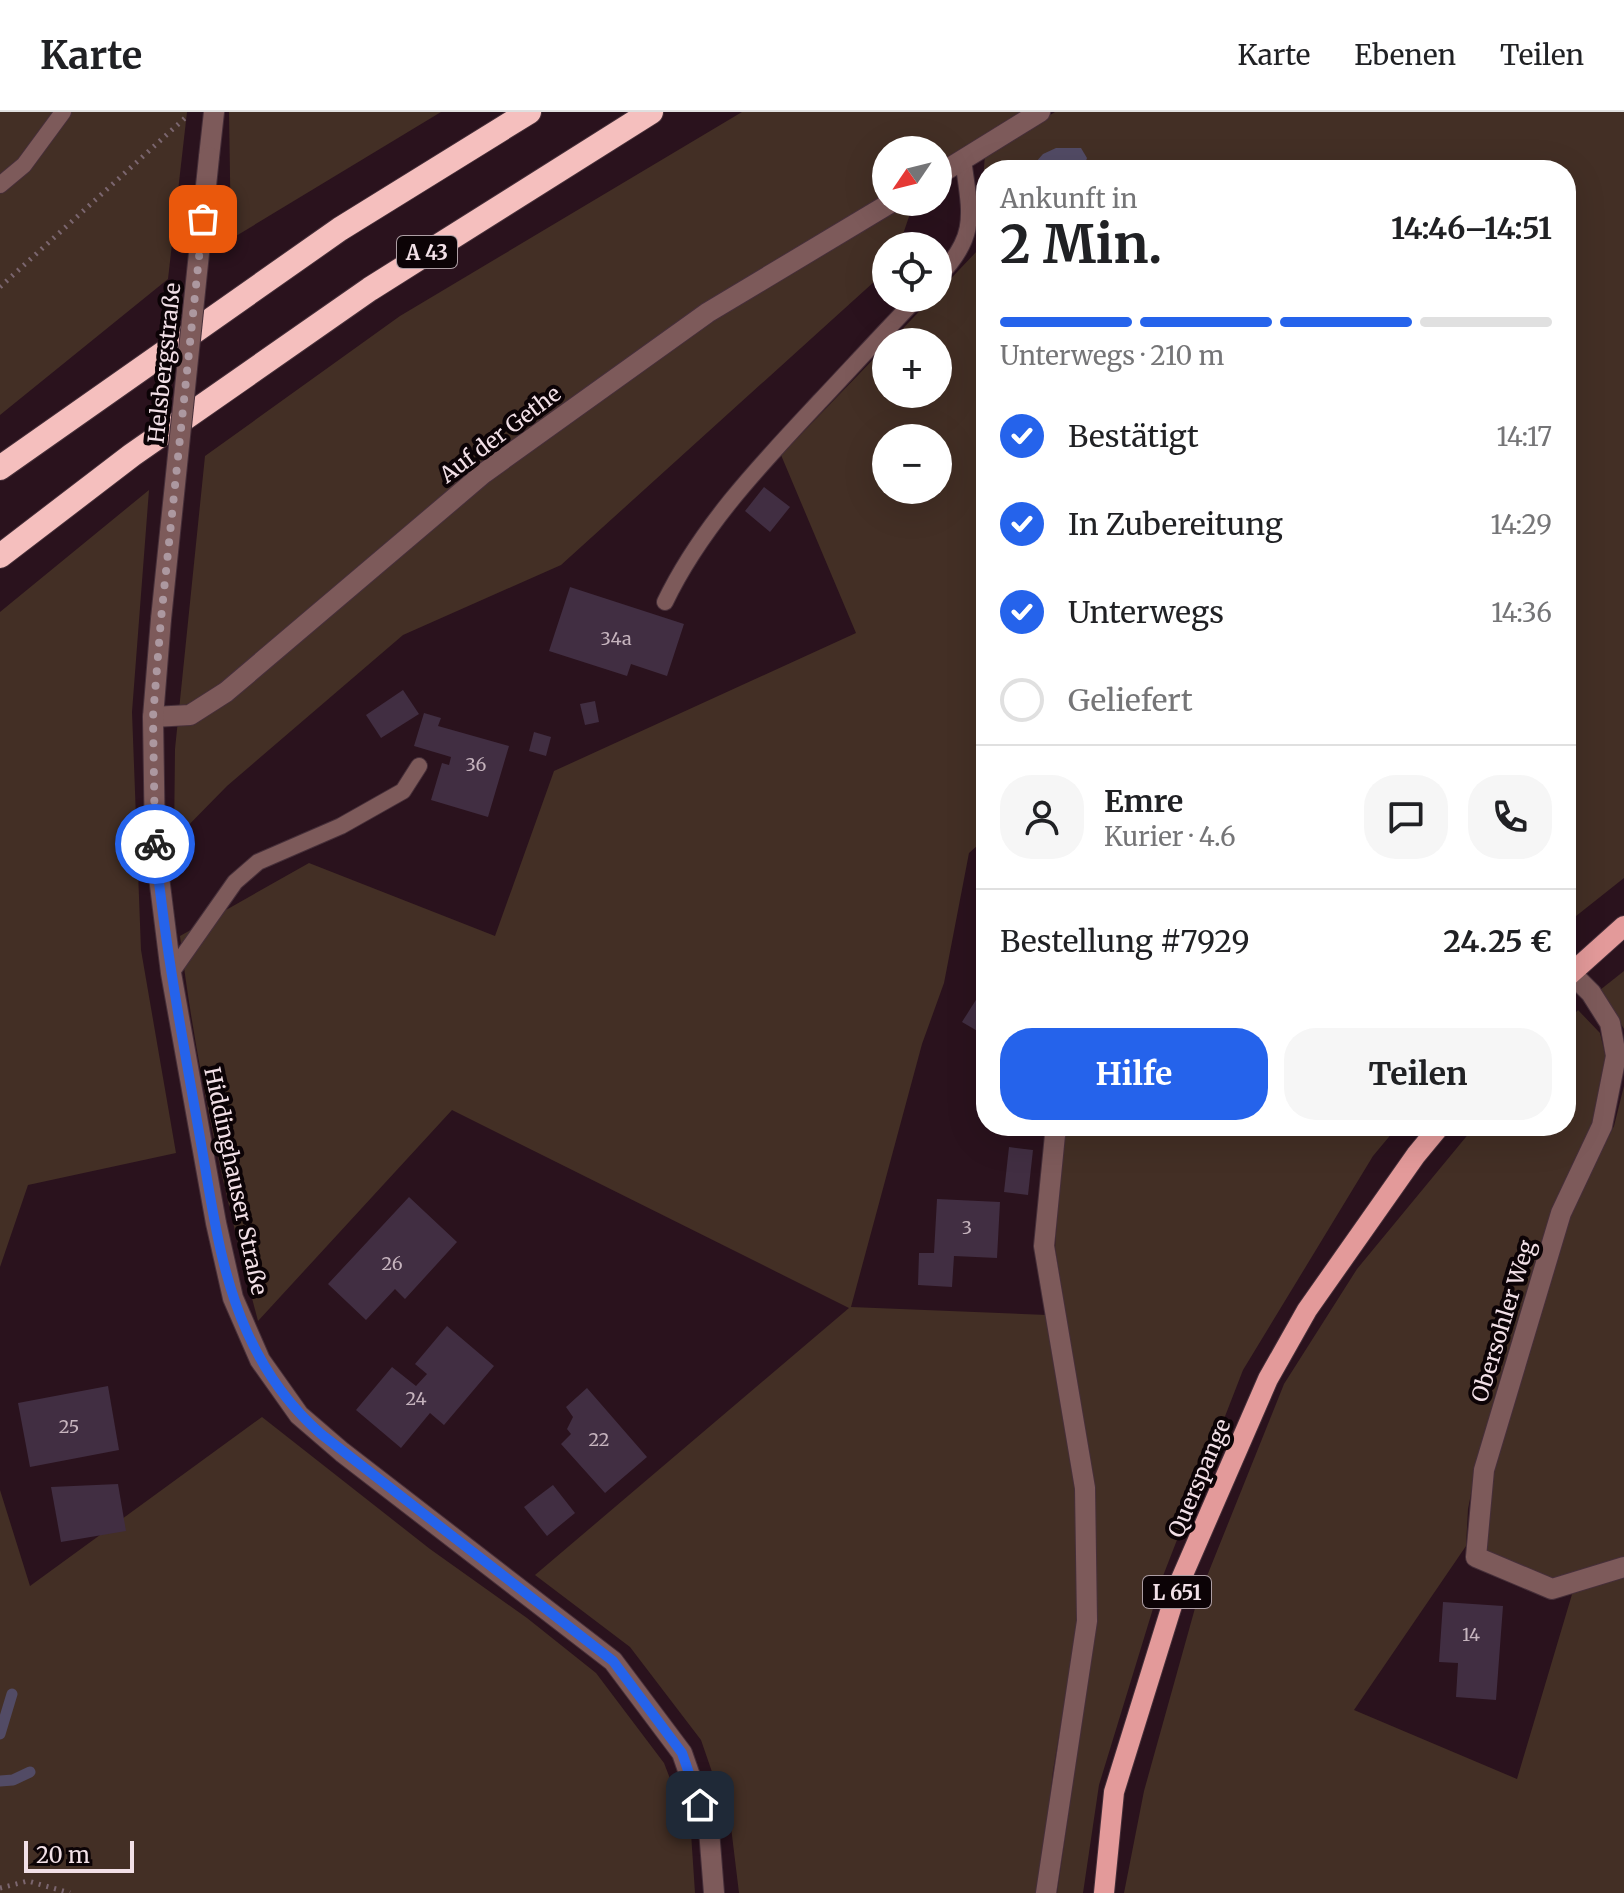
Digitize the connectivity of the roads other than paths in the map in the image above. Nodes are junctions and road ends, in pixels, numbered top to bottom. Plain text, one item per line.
1 (63, 112) edge
2 (214, 112) edge
3 (529, 112) edge
4 (651, 112) edge
5 (1040, 112) edge
6 (963, 159) junction
7 (952, 166) edge
8 (0, 185) edge
9 (872, 214) edge
10 (952, 263) edge
11 (904, 312) edge
12 (0, 468) edge
13 (0, 556) edge
14 (665, 602) dead end
15 (161, 619) joint
16 (153, 717) junction
17 (419, 766) dead end
18 (1624, 926) edge
19 (1576, 966) edge
20 (171, 973) junction
21 (1576, 980) edge
22 (1055, 1136) edge
23 (1432, 1136) edge
24 (1624, 1567) edge
25 (714, 1893) edge
26 (1046, 1893) edge
27 (1104, 1893) edge

1 - 8 lane
2 - 15 street, Helsbergstraße, bridge
3 - 12 highway
4 - 13 highway, A 43
5 - 6 street
6 - 7 street
6 - 10 lane
9 - 16 street, Auf der Gethe
11 - 14 lane
15 - 16 street, Hiddinghauser Straße
16 - 20 street, Hiddinghauser Straße
17 - 20 lane
18 - 19 main road
20 - 25 street, Hiddinghauser Straße
21 - 24 street, Obersohler Weg
22 - 26 street
23 - 27 main road, Querspange / L 651

